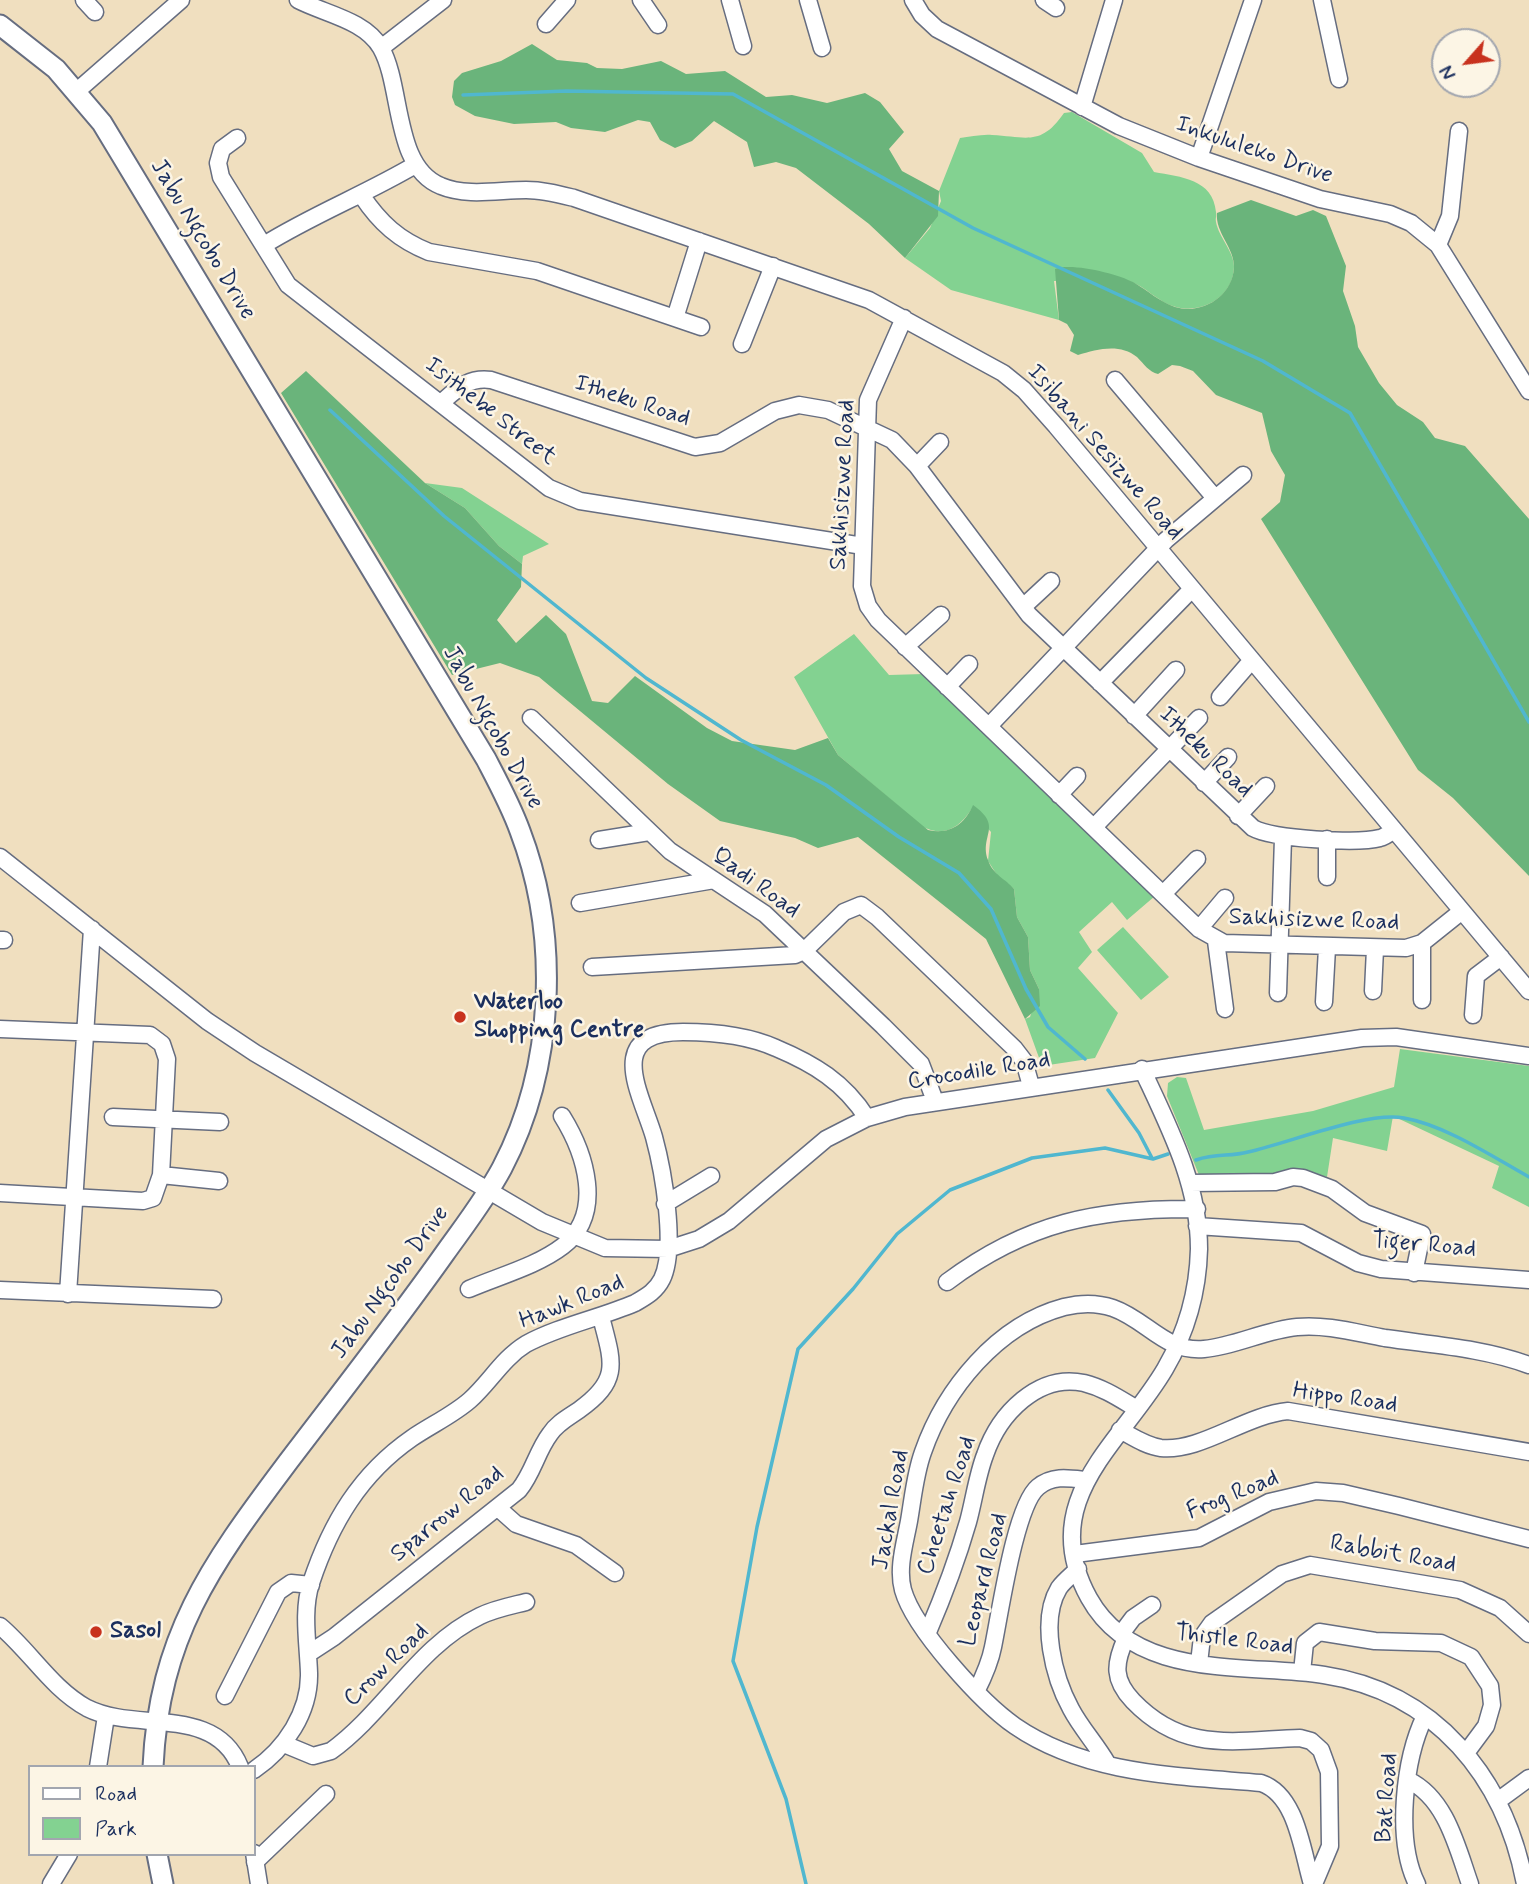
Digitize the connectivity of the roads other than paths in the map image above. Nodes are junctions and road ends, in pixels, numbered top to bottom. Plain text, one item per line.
1 (181, 0) edge
2 (299, 0) edge
3 (443, 0) edge
4 (567, 0) edge
5 (641, 0) edge
6 (730, 0) edge
7 (808, 0) edge
8 (913, 0) edge
9 (1114, 0) edge
10 (1253, 0) edge
11 (1322, 0) edge
12 (546, 24) dead end
13 (0, 25) edge
14 (659, 25) dead end
15 (743, 46) dead end
16 (381, 48) junction
17 (822, 48) dead end
18 (1339, 79) dead end
19 (77, 91) junction
20 (1082, 107) junction
21 (1459, 131) dead end
22 (237, 138) dead end
23 (1199, 158) junction
24 (415, 165) junction
25 (362, 196) junction
26 (699, 241) junction
27 (264, 246) junction
28 (1438, 246) junction
29 (773, 266) junction
30 (675, 318) junction
31 (904, 318) junction
32 (701, 327) dead end
33 (742, 345) dead end
34 (1115, 380) dead end
35 (1529, 391) edge
36 (442, 402) junction
37 (868, 426) junction
38 (940, 442) dead end
39 (917, 466) junction
40 (1243, 475) dead end
41 (1214, 498) junction
42 (863, 546) junction
43 (1159, 549) junction
44 (1051, 581) dead end
45 (1192, 589) junction
46 (1023, 607) junction
47 (941, 615) dead end
48 (905, 647) junction
49 (1063, 648) junction
50 (1252, 660) junction
51 (969, 664) dead end
52 (1176, 670) dead end
53 (1100, 683) junction
54 (947, 687) junction
55 (1220, 697) dead end
56 (1135, 716) junction
57 (531, 718) dead end
58 (1199, 718) dead end
59 (989, 726) junction
60 (1170, 749) junction
61 (1228, 757) dead end
62 (1077, 776) dead end
63 (1204, 782) junction
64 (1266, 786) dead end
65 (1059, 795) junction
66 (1238, 816) junction
67 (1094, 827) junction
68 (1394, 830) junction
69 (649, 832) junction
70 (1283, 838) junction
71 (1327, 839) junction
72 (599, 840) dead end
73 (0, 857) edge
74 (1197, 859) dead end
75 (1327, 877) dead end
76 (714, 880) junction
77 (1163, 894) junction
78 (1225, 898) dead end
79 (580, 902) dead end
80 (1462, 911) junction
81 (92, 929) junction
82 (1199, 929) junction
83 (1216, 941) junction
84 (1422, 943) junction
85 (1278, 947) junction
86 (1327, 948) junction
87 (1375, 949) junction
88 (804, 951) junction
89 (1501, 957) junction
90 (592, 967) dead end
91 (1373, 991) dead end
92 (1529, 991) edge
93 (1278, 993) dead end
94 (1422, 1000) dead end
95 (1324, 1002) dead end
96 (1225, 1009) dead end
97 (1473, 1015) dead end
98 (0, 1029) edge
99 (86, 1032) junction
100 (1529, 1056) edge
101 (1142, 1069) junction
102 (1031, 1086) junction
103 (935, 1101) junction
104 (562, 1116) dead end
105 (114, 1117) dead end
106 (867, 1118) junction
107 (164, 1120) junction
108 (220, 1122) dead end
109 (161, 1175) junction
110 (711, 1176) dead end
111 (219, 1181) dead end
112 (1190, 1183) junction
113 (488, 1192) junction
114 (0, 1194) edge
115 (75, 1198) junction
116 (665, 1204) junction
117 (1197, 1209) junction
118 (1198, 1226) junction
119 (572, 1237) junction
120 (668, 1250) junction
121 (1414, 1273) junction
122 (1529, 1280) edge
123 (947, 1282) dead end
124 (469, 1289) dead end
125 (0, 1290) edge
126 (68, 1294) junction
127 (213, 1299) dead end
128 (601, 1317) junction
129 (1176, 1347) junction
130 (1529, 1365) edge
131 (1137, 1409) junction
132 (1120, 1430) junction
133 (1529, 1452) edge
134 (1085, 1480) junction
135 (498, 1508) junction
136 (1529, 1539) edge
137 (1077, 1561) junction
138 (615, 1573) dead end
139 (311, 1585) junction
140 (526, 1602) dead end
141 (1152, 1605) dead end
142 (0, 1626) edge
143 (928, 1632) junction
144 (1529, 1634) edge
145 (1123, 1636) junction
146 (308, 1654) junction
147 (1199, 1664) junction
148 (1302, 1672) junction
149 (976, 1692) junction
150 (225, 1696) dead end
151 (106, 1716) junction
152 (1425, 1716) junction
153 (158, 1722) junction
154 (284, 1744) junction
155 (1466, 1753) junction
156 (1107, 1763) junction
157 (98, 1765) edge
158 (153, 1765) edge
159 (239, 1765) edge
160 (256, 1768) edge
161 (1529, 1778) edge
162 (1408, 1780) junction
163 (326, 1794) dead end
164 (1499, 1800) junction
165 (68, 1856) edge
166 (157, 1856) edge
167 (254, 1858) edge
168 (51, 1884) edge
169 (163, 1884) edge
170 (259, 1884) edge
171 (1313, 1884) edge
172 (1417, 1884) edge
173 (1470, 1884) edge
174 (1525, 1884) edge

1 - 19 street
2 - 16 street
3 - 16 street
4 - 12 street
5 - 14 street
6 - 15 street
7 - 17 street
8 - 20 street, Inkululeko Drive
9 - 20 street
10 - 23 street
11 - 18 street
13 - 19 main road, Jabu Ngcobo Drive
16 - 24 street
19 - 113 main road, Jabu Ngcobo Drive
20 - 23 street, Inkululeko Drive
21 - 28 street
22 - 27 street, Isithebe Street
23 - 28 street, Inkululeko Drive
24 - 25 street
24 - 26 street, Isibani Sesizwe Road
25 - 27 street
25 - 30 street
26 - 29 street, Isibani Sesizwe Road
26 - 30 street
27 - 36 street, Isithebe Street
28 - 35 street, Inkululeko Drive
29 - 31 street, Isibani Sesizwe Road
29 - 33 street
30 - 32 street
31 - 37 street, Sakhisizwe Road
31 - 43 street, Isibani Sesizwe Road
34 - 41 street
36 - 37 street, Itheku Road
36 - 42 street, Isithebe Street
37 - 39 street, Itheku Road
37 - 42 street, Sakhisizwe Road
38 - 39 street
39 - 46 street, Itheku Road
40 - 41 street
41 - 43 street
42 - 48 street, Sakhisizwe Road
43 - 45 street, Isibani Sesizwe Road
43 - 49 street
44 - 46 street
45 - 50 street, Isibani Sesizwe Road
45 - 53 street
46 - 49 street, Itheku Road
47 - 48 street
48 - 54 street, Sakhisizwe Road
49 - 53 street, Itheku Road
49 - 59 street
50 - 55 street
50 - 68 street, Isibani Sesizwe Road
51 - 54 street
52 - 56 street
53 - 56 street, Itheku Road
54 - 59 street, Sakhisizwe Road
56 - 60 street, Itheku Road
57 - 69 street, Qadi Road
58 - 60 street
59 - 65 street, Sakhisizwe Road
60 - 63 street, Itheku Road
60 - 67 street
61 - 63 street
62 - 65 street
63 - 66 street, Itheku Road
64 - 66 street
65 - 67 street, Sakhisizwe Road
66 - 70 street, Itheku Road
67 - 77 street, Sakhisizwe Road
68 - 71 street, Itheku Road
68 - 80 street, Isibani Sesizwe Road
69 - 72 street
69 - 76 street, Qadi Road
70 - 71 street, Itheku Road
70 - 85 street
71 - 75 street
73 - 81 street, Crocodile Road
74 - 77 street
76 - 79 street
76 - 88 street, Qadi Road
77 - 82 street, Sakhisizwe Road
78 - 82 street, Sakhisizwe Road
80 - 84 street, Sakhisizwe Road
80 - 89 street, Isibani Sesizwe Road
81 - 99 street
81 - 113 street, Crocodile Road
82 - 83 street, Sakhisizwe Road
83 - 85 street, Sakhisizwe Road
83 - 96 street
84 - 87 street, Sakhisizwe Road
84 - 94 street
85 - 86 street, Sakhisizwe Road
85 - 93 street
86 - 87 street, Sakhisizwe Road
86 - 95 street
87 - 91 street
88 - 90 street
88 - 102 street
88 - 103 street, Qadi Road
89 - 92 street, Isibani Sesizwe Road
89 - 97 street
98 - 99 street
99 - 107 street
99 - 115 street
100 - 101 street, Crocodile Road
101 - 102 street, Crocodile Road
101 - 112 street, Thistle Road
102 - 103 street, Crocodile Road
103 - 106 street, Crocodile Road
104 - 119 street
105 - 107 street
106 - 116 street, Hawk Road
106 - 120 street, Crocodile Road
107 - 108 street
107 - 109 street
109 - 111 street
109 - 115 street
110 - 116 street
112 - 117 street, Thistle Road
112 - 121 street
113 - 119 street, Crocodile Road
113 - 153 main road, Jabu Ngcobo Drive
114 - 115 street
115 - 126 street
116 - 120 street, Hawk Road
117 - 118 street, Thistle Road
117 - 123 street
118 - 121 street, Tiger Road
118 - 129 street, Thistle Road
119 - 120 street, Crocodile Road
119 - 124 street
120 - 128 street, Hawk Road
121 - 122 street, Tiger Road
125 - 126 street
126 - 127 street
128 - 135 street, Sparrow Road
128 - 139 street, Hawk Road
129 - 130 street
129 - 131 street, Thistle Road
129 - 143 street, Jackal Road
131 - 132 street, Thistle Road
131 - 143 street, Cheetah Road
132 - 133 street, Hippo Road
132 - 134 street, Thistle Road
134 - 137 street, Thistle Road
134 - 149 street, Leopard Road
135 - 138 street
135 - 146 street, Sparrow Road
136 - 137 street, Frog Road
137 - 145 street, Thistle Road
137 - 156 street
139 - 146 street, Hawk Road
139 - 150 street
140 - 154 street, Crow Road
141 - 145 street
142 - 151 street
143 - 149 street, Jackal Road
144 - 147 street, Rabbit Road
145 - 147 street, Thistle Road
145 - 171 street
146 - 154 street, Hawk Road
147 - 148 street, Thistle Road
148 - 152 street, Thistle Road
148 - 155 street
149 - 156 street, Jackal Road
151 - 153 street
151 - 157 street
152 - 155 street, Thistle Road
152 - 162 street, Bat Road
153 - 158 main road, Jabu Ngcobo Drive
153 - 159 street
154 - 160 street, Hawk Road
155 - 164 street, Thistle Road
156 - 171 street, Jackal Road
161 - 164 street
162 - 172 street, Bat Road
162 - 173 street
163 - 167 street
164 - 174 street, Thistle Road
165 - 168 street
166 - 169 main road
167 - 170 street

